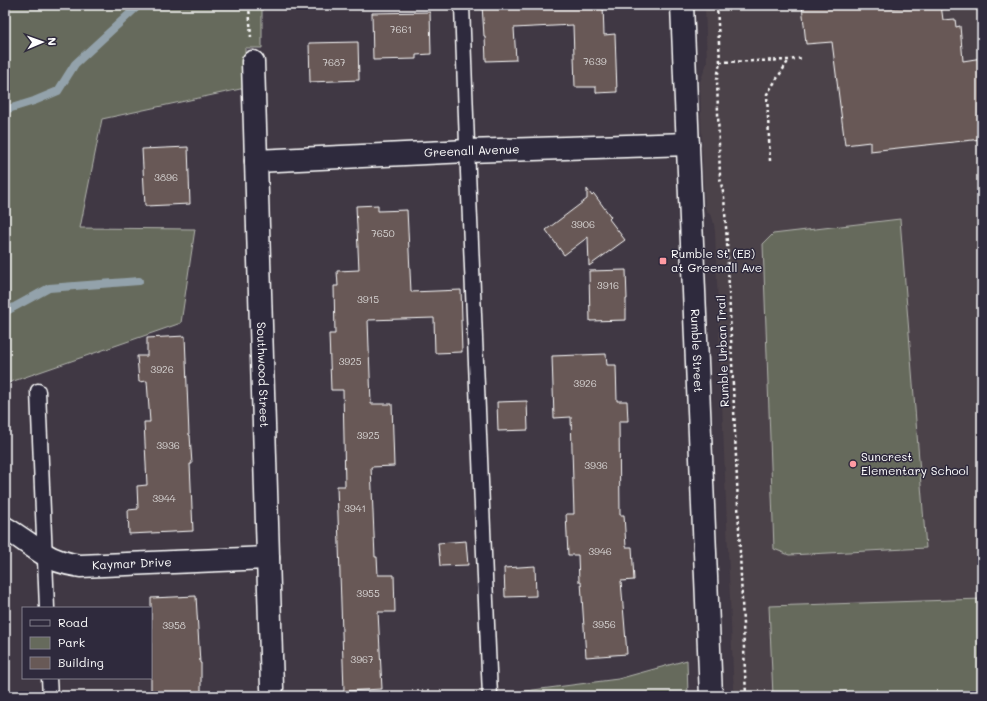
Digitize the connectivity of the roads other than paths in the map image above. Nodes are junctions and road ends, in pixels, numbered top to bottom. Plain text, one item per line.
1 (462, 5) edge
2 (682, 5) edge
3 (253, 62) road end
4 (688, 144) junction
5 (468, 151) junction
6 (256, 161) junction
7 (38, 391) dead end
8 (5, 528) edge
9 (45, 555) junction
10 (268, 558) junction
11 (46, 607) edge
12 (49, 679) edge
13 (272, 688) dead end
14 (50, 696) edge
15 (490, 696) edge
16 (711, 696) edge

1 - 5 lane
2 - 4 street, Rumble Street
3 - 6 street, Southwood Street
4 - 5 street, Greenall Avenue
4 - 16 street, Rumble Street
5 - 6 street, Greenall Avenue
5 - 15 lane
6 - 10 street, Southwood Street
7 - 9 lane
8 - 9 street, Kaymar Drive
9 - 10 street, Kaymar Drive
9 - 11 lane
10 - 13 street, Southwood Street
12 - 14 lane

